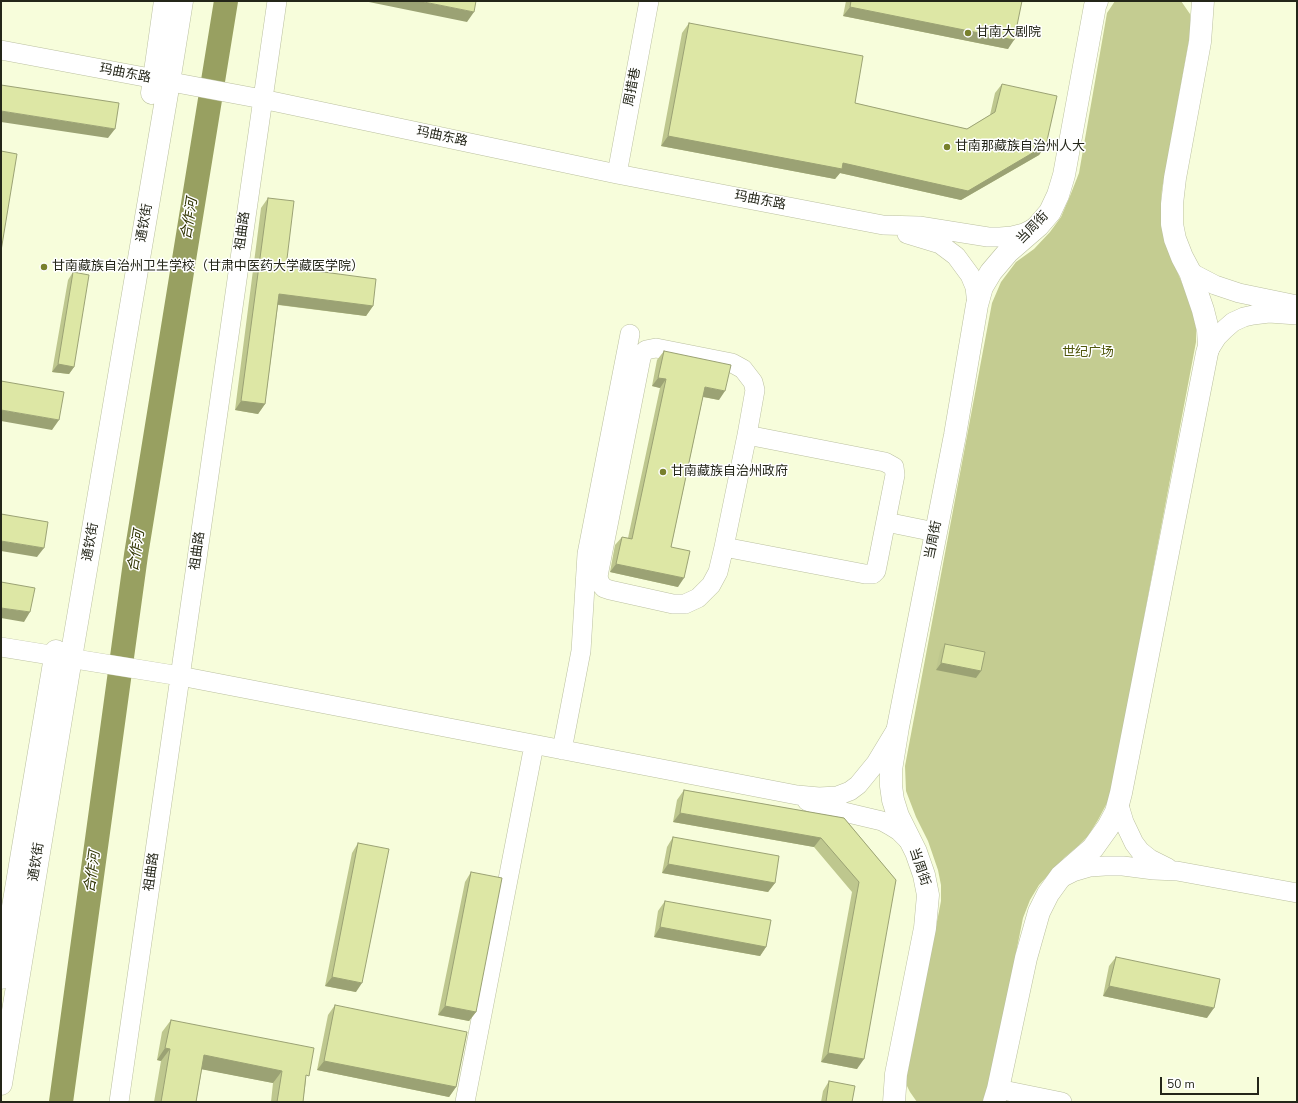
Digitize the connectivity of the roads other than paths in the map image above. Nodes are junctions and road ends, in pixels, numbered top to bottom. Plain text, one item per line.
1 (165, 1) edge
2 (182, 1) edge
3 (277, 1) edge
4 (649, 1) edge
5 (1190, 1) edge
6 (1204, 1) edge
7 (1097, 3) edge
8 (1202, 25) junction
9 (1, 50) edge
10 (169, 82) junction
11 (256, 98) junction
12 (616, 174) junction
13 (883, 225) junction
14 (1038, 226) junction
15 (1190, 272) junction
16 (977, 305) junction
17 (1297, 305) edge
18 (1297, 316) edge
19 (630, 334) dead end
20 (1207, 352) junction
21 (747, 435) junction
22 (886, 522) junction
23 (935, 532) junction
24 (724, 547) junction
25 (1, 647) edge
26 (63, 656) junction
27 (180, 676) junction
28 (898, 727) junction
29 (534, 745) junction
30 (562, 750) junction
31 (797, 795) junction
32 (1118, 802) junction
33 (913, 846) junction
34 (1177, 871) junction
35 (1059, 878) junction
36 (1297, 893) edge
37 (1, 978) edge
38 (896, 1074) junction
39 (1, 1084) edge
40 (995, 1097) edge
41 (119, 1102) edge
42 (465, 1102) edge
43 (894, 1102) edge
44 (904, 1102) edge
45 (1062, 1102) edge

1 - 10 main road
2 - 10 main road, 通钦街
3 - 11 street, 祖曲路
4 - 12 street, 周措巷
5 - 8 main road
6 - 8 main road
7 - 14 main road, 当周街
8 - 15 main road
9 - 10 street, 玛曲东路
10 - 11 street, 玛曲东路
10 - 26 main road, 通钦街
11 - 12 street, 玛曲东路
11 - 27 street, 祖曲路
12 - 13 street, 玛曲东路
13 - 14 street
13 - 16 street
14 - 16 main road, 当周街
15 - 17 street
15 - 20 main road
16 - 23 main road, 当周街
18 - 20 street
19 - 30 street
20 - 32 main road
21 - 22 street
21 - 24 street
21 - 24 street
22 - 23 street
22 - 24 street
23 - 28 main road, 当周街
25 - 26 street
26 - 27 street
26 - 37 main road
26 - 39 main road, 通钦街
27 - 29 street
27 - 41 street, 祖曲路
28 - 31 street
28 - 33 main road, 当周街
29 - 30 street
29 - 42 street
30 - 31 street
31 - 33 street
32 - 34 street
32 - 35 main road
33 - 38 main road, 当周街
34 - 35 street
34 - 36 street
35 - 40 main road
38 - 43 main road, 当周街
38 - 44 main road
40 - 45 street

